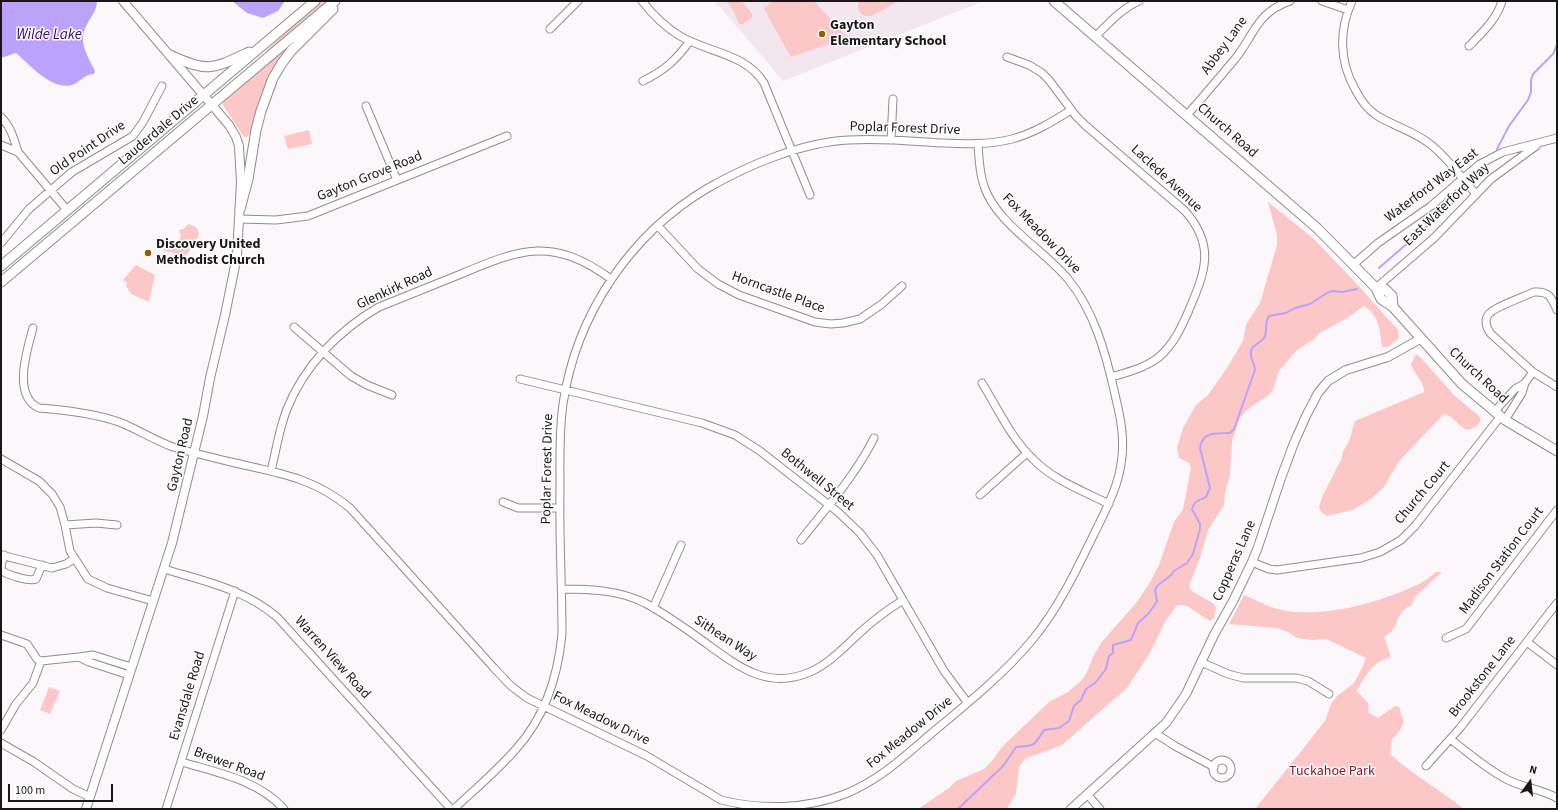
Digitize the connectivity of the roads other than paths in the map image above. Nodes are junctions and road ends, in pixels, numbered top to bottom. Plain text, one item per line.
1 (123, 1) edge
2 (315, 1) edge
3 (335, 1) edge
4 (340, 1) edge
5 (578, 1) edge
6 (642, 1) edge
7 (1054, 1) edge
8 (1139, 1) edge
9 (1290, 1) edge
10 (1322, 1) edge
11 (1352, 1) edge
12 (1502, 1) edge
13 (1348, 10) junction
14 (550, 29) dead end
15 (1096, 37) junction
16 (690, 41) junction
17 (1469, 46) dead end
18 (260, 48) junction
19 (170, 55) junction
20 (1007, 57) dead end
21 (642, 81) dead end
22 (162, 86) dead end
23 (204, 94) junction
24 (893, 99) dead end
25 (212, 104) junction
26 (366, 106) dead end
27 (1071, 110) junction
28 (1187, 115) junction
29 (1, 117) edge
30 (507, 136) dead end
31 (1557, 138) edge
32 (891, 140) junction
33 (1540, 143) junction
34 (978, 144) junction
35 (1, 145) edge
36 (18, 152) junction
37 (792, 152) junction
38 (1462, 179) junction
39 (397, 180) junction
40 (51, 190) junction
41 (1476, 194) junction
42 (810, 195) dead end
43 (240, 209) junction
44 (67, 210) junction
45 (239, 218) junction
46 (658, 226) junction
47 (1, 243) edge
48 (1354, 264) junction
49 (1, 266) edge
50 (611, 279) junction
51 (1, 282) edge
52 (902, 286) dead end
53 (1376, 288) junction
54 (1557, 310) edge
55 (294, 327) dead end
56 (33, 328) dead end
57 (1420, 339) junction
58 (323, 353) junction
59 (1533, 372) junction
60 (1111, 377) junction
61 (520, 379) dead end
62 (982, 383) dead end
63 (1525, 383) junction
64 (1557, 388) edge
65 (565, 390) junction
66 (392, 395) dead end
67 (1500, 416) junction
68 (874, 438) dead end
69 (1557, 451) edge
70 (195, 453) junction
71 (1027, 453) junction
72 (1, 459) edge
73 (271, 471) junction
74 (980, 495) dead end
75 (503, 502) dead end
76 (1109, 504) junction
77 (829, 505) junction
78 (560, 508) junction
79 (1557, 510) edge
80 (65, 525) junction
81 (117, 525) dead end
82 (801, 540) dead end
83 (681, 545) dead end
84 (3, 555) edge
85 (74, 559) junction
86 (1252, 562) junction
87 (42, 565) junction
88 (164, 569) junction
89 (562, 589) junction
90 (235, 591) junction
91 (903, 600) junction
92 (153, 601) junction
93 (1557, 603) edge
94 (653, 608) junction
95 (1, 635) edge
96 (1446, 638) dead end
97 (1527, 642) junction
98 (40, 661) junction
99 (1201, 662) junction
100 (1557, 665) edge
101 (130, 671) junction
102 (1329, 694) dead end
103 (968, 702) junction
104 (544, 707) junction
105 (1, 730) edge
106 (1155, 733) junction
107 (1450, 739) junction
108 (1, 743) edge
109 (182, 762) junction
110 (1426, 766) dead end
111 (1214, 767) dead end
112 (1087, 794) junction
113 (90, 797) junction
114 (1557, 798) edge
115 (766, 808) edge
116 (86, 809) edge
117 (166, 809) edge
118 (284, 809) edge
119 (453, 809) edge
120 (1071, 809) edge
121 (1100, 809) edge

1 - 19 street, Gayton Road
2 - 18 main road, Lauderdale Drive
3 - 25 main road, Lauderdale Drive
4 - 43 main road
5 - 14 street
6 - 16 street
7 - 15 main road, Church Road
8 - 15 street
9 - 28 street, Abbey Lane
10 - 13 street
11 - 13 street
12 - 17 street
13 - 38 street
15 - 28 main road, Church Road
16 - 21 street
16 - 37 street
18 - 19 main road
18 - 23 main road, Lauderdale Drive
19 - 23 street, Gayton Road
20 - 27 street, Laclede Avenue
22 - 40 street, Old Point Drive
23 - 25 street, Gayton Road
23 - 44 main road, Lauderdale Drive
24 - 32 street
25 - 43 street, Gayton Road
25 - 51 main road, Lauderdale Drive
26 - 39 street
27 - 34 street, Poplar Forest Drive
27 - 60 street, Laclede Avenue
28 - 48 main road, Church Road
29 - 36 street
30 - 39 street, Gayton Grove Road
31 - 33 street, Waterford Way East
32 - 34 street, Poplar Forest Drive
32 - 37 street, Poplar Forest Drive
33 - 38 street, Waterford Way East
33 - 41 street, East Waterford Way
34 - 60 street, Fox Meadow Drive
35 - 36 street
36 - 40 street
37 - 42 street
37 - 46 street, Poplar Forest Drive
38 - 41 street
38 - 48 street, Waterford Way East
39 - 45 street, Gayton Grove Road
40 - 44 street
40 - 47 street, Old Point Drive
41 - 53 street, East Waterford Way
43 - 45 street, Gayton Road
44 - 49 main road, Lauderdale Drive
45 - 70 street, Gayton Road
46 - 50 street, Poplar Forest Drive
46 - 52 street, Horncastle Place
48 - 53 main road, Church Road
50 - 58 street, Glenkirk Road
50 - 65 street, Poplar Forest Drive
53 - 57 main road, Church Road
54 - 59 street
55 - 58 street
56 - 70 street, Fox Meadow Drive
57 - 67 main road, Church Road
57 - 86 street, Copperas Lane
58 - 66 street
58 - 73 street, Glenkirk Road
59 - 63 street
59 - 64 street
60 - 76 street, Fox Meadow Drive
61 - 65 street, Bothwell Street
62 - 71 street
63 - 67 street
63 - 67 street
65 - 77 street, Bothwell Street
65 - 78 street, Poplar Forest Drive
67 - 69 main road, Church Road
67 - 86 street, Church Court
68 - 77 street
70 - 73 street, Fox Meadow Drive
70 - 88 street, Gayton Road
71 - 74 street
71 - 76 street
72 - 80 street
73 - 104 street, Fox Meadow Drive
75 - 78 street
76 - 103 street, Fox Meadow Drive
77 - 82 street
77 - 91 street, Bothwell Street
78 - 89 street, Poplar Forest Drive
79 - 96 street, Madison Station Court
80 - 81 street
80 - 85 street
83 - 94 street
84 - 87 street
84 - 87 street
85 - 87 street
85 - 92 street
86 - 99 street, Copperas Lane
88 - 90 street, Warren View Road
88 - 92 street, Gayton Road
89 - 94 street, Sithean Way
89 - 104 street, Poplar Forest Drive
90 - 109 street, Evansdale Road
90 - 119 street, Warren View Road
91 - 94 street, Sithean Way
91 - 103 street, Bothwell Street
92 - 101 street, Gayton Road
93 - 97 street, Brookstone Lane
95 - 98 street
97 - 100 street
97 - 107 street, Brookstone Lane
98 - 101 street
98 - 105 street
99 - 102 street
99 - 106 street, Copperas Lane
101 - 113 street, Gayton Road
103 - 115 street, Fox Meadow Drive
104 - 115 street, Fox Meadow Drive
104 - 119 street, Poplar Forest Drive
106 - 111 street
106 - 112 street, Copperas Lane
107 - 110 street, Brookstone Lane
107 - 114 street
108 - 113 street
109 - 117 street, Evansdale Road
109 - 118 street, Brewer Road
112 - 120 street, Copperas Lane
112 - 121 street
113 - 116 street, Gayton Road

